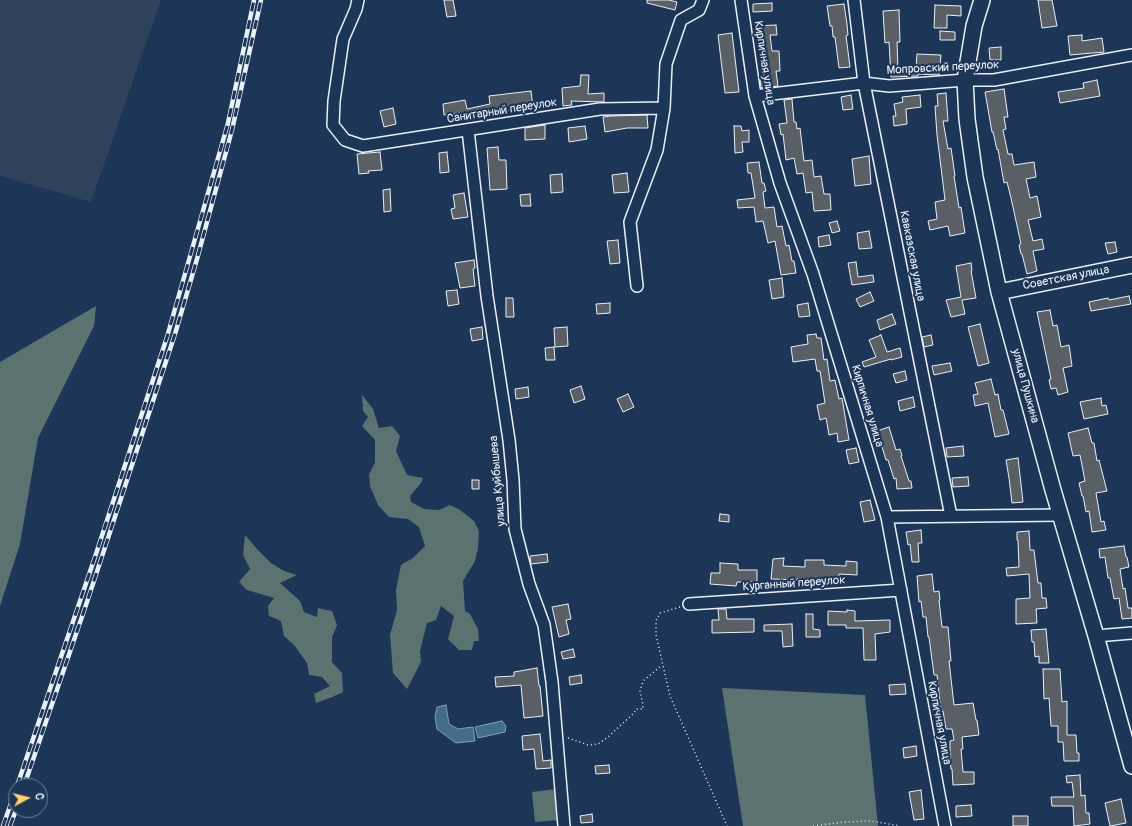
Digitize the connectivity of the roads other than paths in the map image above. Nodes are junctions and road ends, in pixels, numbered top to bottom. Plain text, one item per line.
1 (358, 0) edge
2 (703, 0) edge
3 (741, 0) edge
4 (854, 0) edge
5 (982, 0) edge
6 (1132, 55) edge
7 (965, 80) junction
8 (864, 83) junction
9 (754, 96) junction
10 (664, 108) junction
11 (468, 130) junction
12 (1132, 265) edge
13 (637, 286) dead end
14 (999, 292) junction
15 (1060, 515) junction
16 (951, 516) junction
17 (887, 517) junction
18 (901, 590) junction
19 (689, 604) road end
20 (1132, 633) edge
21 (1096, 636) junction
22 (1132, 766) edge
23 (564, 826) edge
24 (945, 826) edge

1 - 11 street, Санитарный переулок
2 - 10 street
3 - 9 street, Кирпичная улица
4 - 8 street, Кавказская улица
5 - 7 main road, улица Пушкина
6 - 7 street, Мопровский переулок
7 - 8 street, Мопровский переулок
7 - 14 main road, улица Пушкина
8 - 9 street, Мопровский переулок
8 - 16 street, Кавказская улица
9 - 17 street, Кирпичная улица
10 - 11 street, Санитарный переулок
10 - 13 street
11 - 23 street, улица Куйбышева
12 - 14 main road, Советская улица
14 - 15 main road, улица Пушкина
15 - 16 street
15 - 21 main road, улица Пушкина
16 - 17 street
17 - 18 street, Кирпичная улица
18 - 19 street, Курганный переулок
18 - 24 street, Кирпичная улица
20 - 21 street
21 - 22 main road, улица Пушкина

